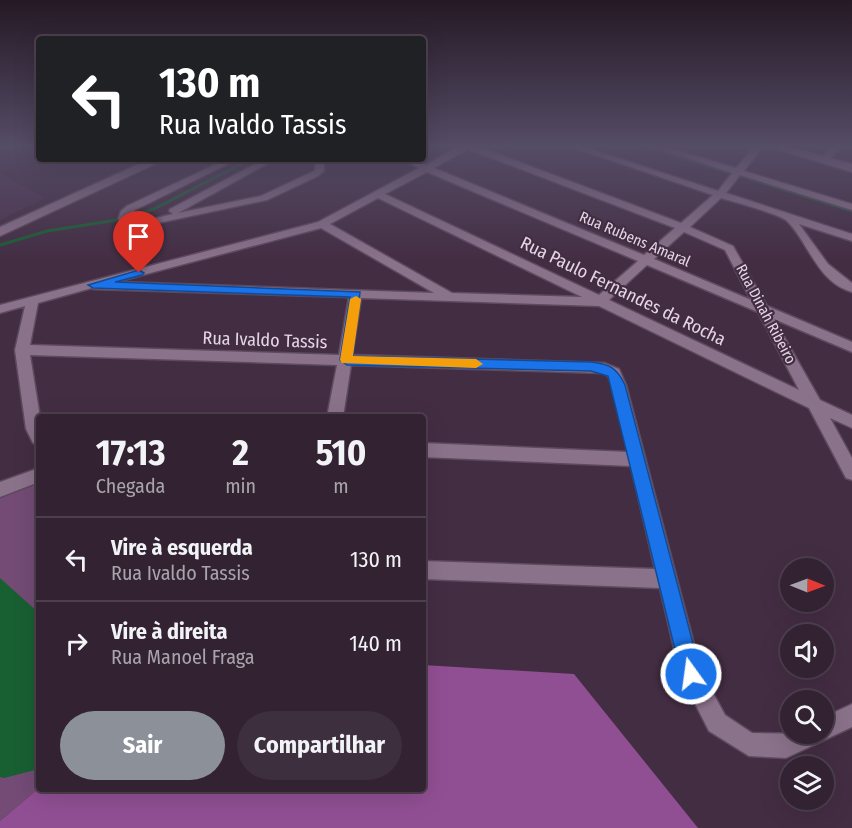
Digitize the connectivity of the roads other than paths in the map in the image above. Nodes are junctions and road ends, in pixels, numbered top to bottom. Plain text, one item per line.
1 (80, 184) edge
2 (106, 184) edge
3 (182, 184) edge
4 (227, 184) edge
5 (295, 184) edge
6 (397, 184) edge
7 (464, 184) edge
8 (568, 184) edge
9 (685, 184) edge
10 (729, 184) edge
11 (777, 184) edge
12 (377, 194) junction
13 (719, 195) junction
14 (852, 207) edge
15 (790, 218) junction
16 (159, 220) junction
17 (0, 223) edge
18 (322, 224) junction
19 (684, 228) junction
20 (0, 232) edge
21 (852, 238) edge
22 (646, 260) junction
23 (93, 285) junction
24 (852, 288) edge
25 (356, 294) junction
26 (450, 297) junction
27 (32, 301) junction
28 (599, 302) junction
29 (0, 309) edge
30 (762, 309) junction
31 (852, 347) edge
32 (22, 350) junction
33 (347, 360) junction
34 (814, 405) junction
35 (336, 414) edge
36 (36, 422) edge
37 (852, 422) edge
38 (426, 450) edge
39 (637, 459) junction
40 (852, 473) edge
41 (36, 476) edge
42 (0, 490) edge
43 (426, 570) edge
44 (667, 579) junction
45 (852, 715) edge
46 (834, 724) edge
47 (790, 744) edge

1 - 17 street
2 - 20 street
3 - 16 street
4 - 16 street
5 - 16 street
6 - 12 street
7 - 22 street, Rua Rubens Amaral
8 - 19 street, Rua Dinah Ribeiro
9 - 13 street
10 - 13 street
11 - 14 street
12 - 18 street
12 - 28 street, Rua Paulo Fernandes da Rocha
13 - 15 street
13 - 19 street
15 - 21 street
15 - 24 street
18 - 23 street
18 - 26 street
19 - 22 street
19 - 30 street, Rua Dinah Ribeiro
22 - 28 street
22 - 30 street, Rua Rubens Amaral
23 - 25 street
23 - 27 street
25 - 26 street
25 - 33 street
26 - 28 street
27 - 29 street
27 - 32 street
28 - 34 street, Rua Paulo Fernandes da Rocha
30 - 31 street, Rua Rubens Amaral
30 - 34 street, Rua Dinah Ribeiro
32 - 33 street, Rua Ivaldo Tassis
32 - 36 street
33 - 35 street
33 - 39 street, Rua Ivaldo Tassis
34 - 37 street, Rua Paulo Fernandes da Rocha
34 - 40 street, Rua Dinah Ribeiro
38 - 39 street
39 - 44 street
41 - 42 street
43 - 44 street
44 - 47 street
45 - 46 street

